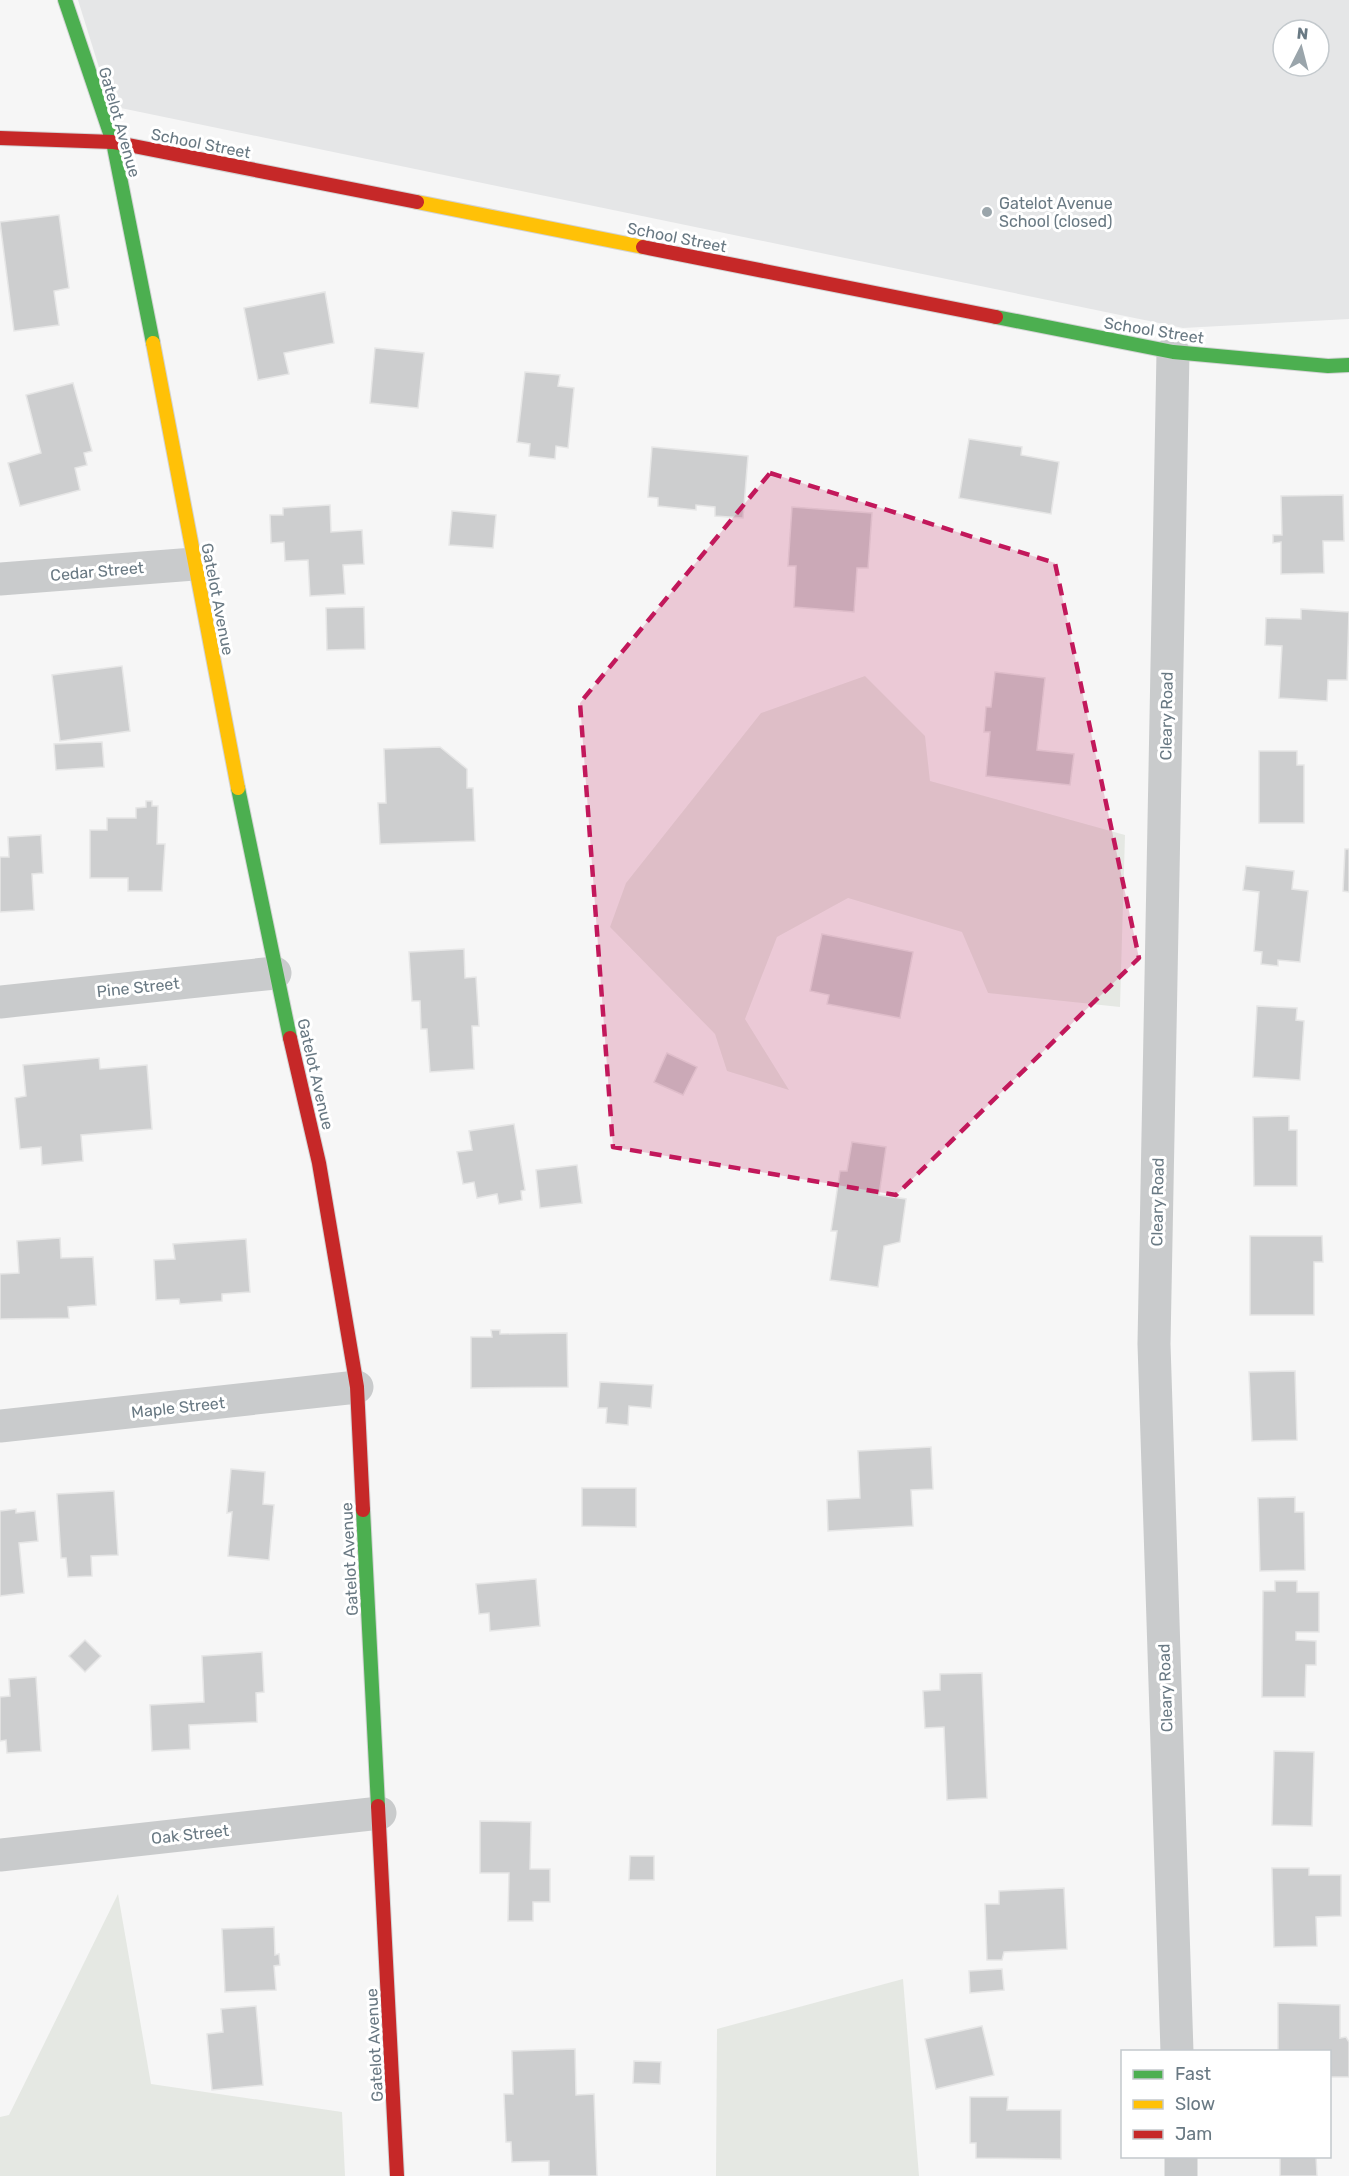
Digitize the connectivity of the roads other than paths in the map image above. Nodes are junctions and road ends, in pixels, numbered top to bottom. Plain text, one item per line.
1 (65, 0) edge
2 (0, 138) edge
3 (113, 142) junction
4 (1173, 352) junction
5 (1349, 364) edge
6 (194, 564) junction
7 (0, 579) edge
8 (275, 973) junction
9 (0, 1002) edge
10 (357, 1388) junction
11 (0, 1426) edge
12 (380, 1813) junction
13 (0, 1855) edge
14 (1177, 2050) edge
15 (1181, 2158) edge
16 (397, 2176) edge
17 (1181, 2176) edge

1 - 3 street, Gatelot Avenue
2 - 3 street, School Street
3 - 4 street, School Street
3 - 6 street, Gatelot Avenue
4 - 5 street, School Street
4 - 14 street, Cleary Road
6 - 7 street, Cedar Street
6 - 8 street, Gatelot Avenue
8 - 9 street, Pine Street
8 - 10 street, Gatelot Avenue
10 - 11 street, Maple Street
10 - 12 street, Gatelot Avenue
12 - 13 street, Oak Street
12 - 16 street, Gatelot Avenue
15 - 17 street

